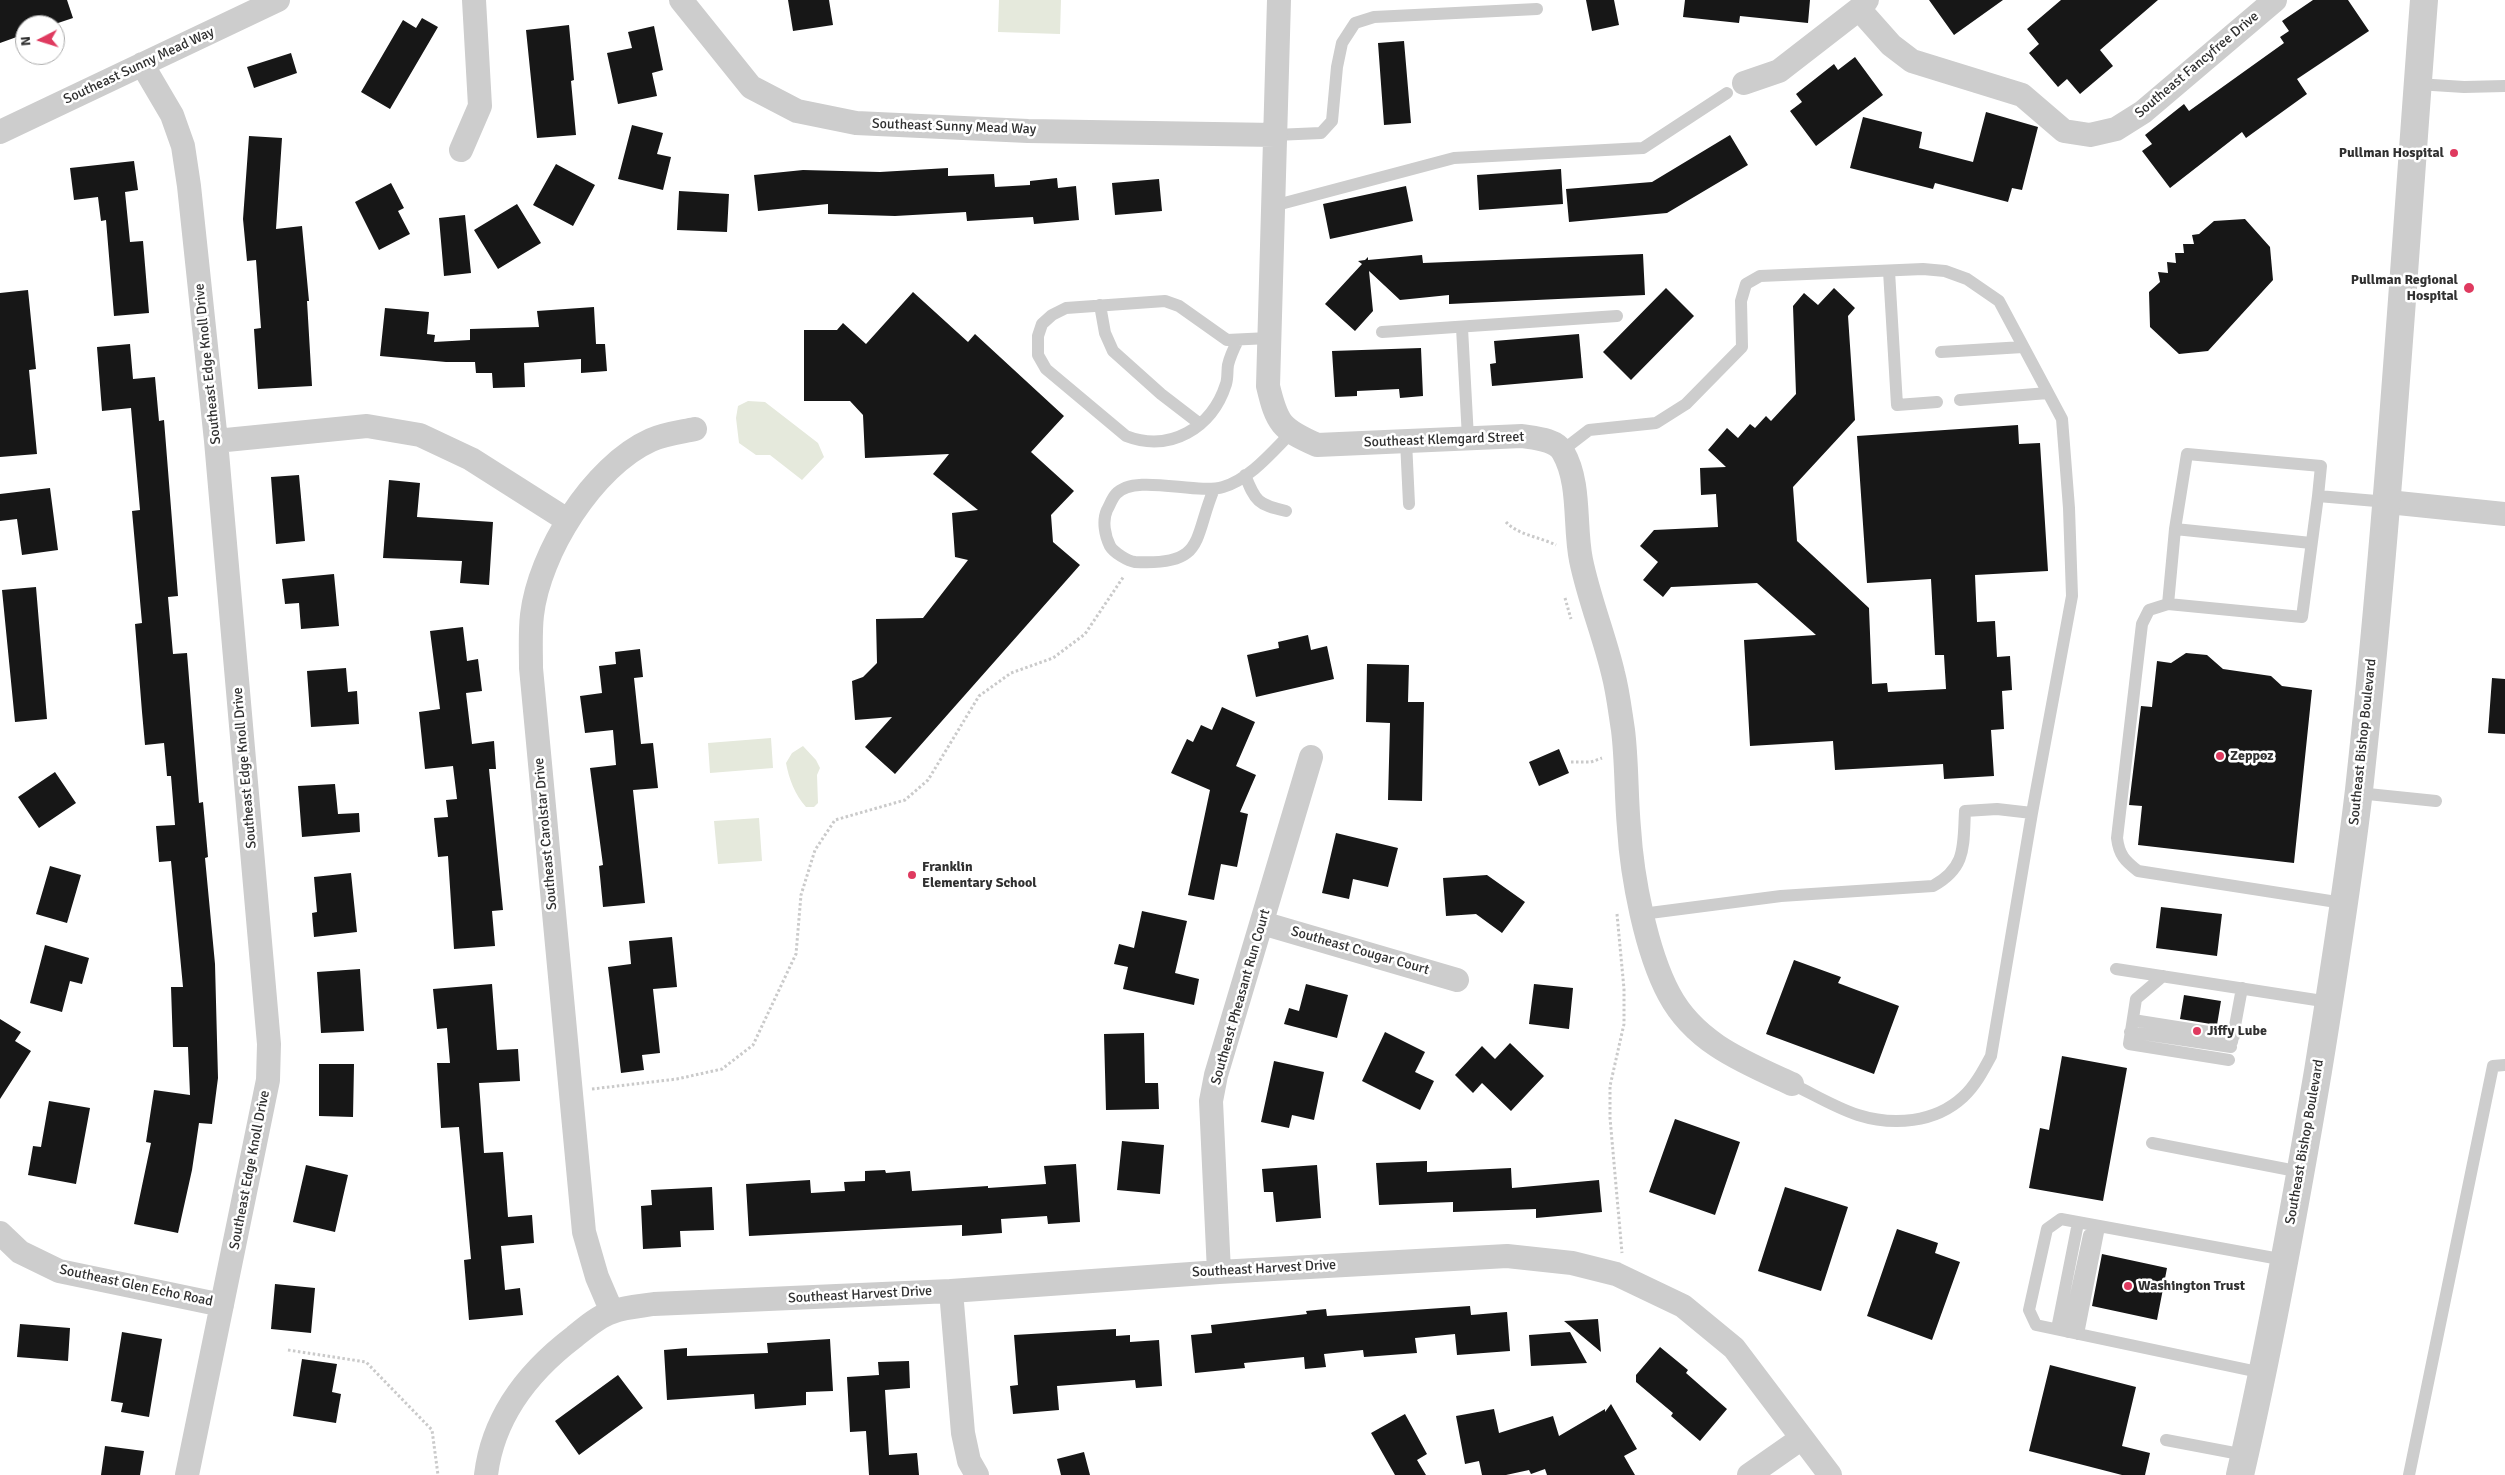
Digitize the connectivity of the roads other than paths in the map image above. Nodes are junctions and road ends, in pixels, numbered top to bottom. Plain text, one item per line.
1 (278, 0) edge
2 (474, 0) edge
3 (681, 0) edge
4 (1279, 0) edge
5 (2275, 0) edge
6 (2424, 0) edge
7 (1863, 4) edge
8 (1537, 9) dead end
9 (142, 64) junction
10 (2417, 84) junction
11 (2505, 86) edge
12 (1735, 88) joint
13 (0, 132) edge
14 (1275, 135) junction
15 (461, 150) dead end
16 (1274, 206) junction
17 (1889, 271) junction
18 (1100, 305) junction
19 (1617, 316) dead end
20 (1462, 328) junction
21 (1382, 332) dead end
22 (1269, 338) junction
23 (1238, 340) junction
24 (2023, 347) junction
25 (1941, 352) dead end
26 (2048, 393) junction
27 (1960, 400) dead end
28 (1938, 402) dead end
29 (1200, 424) junction
30 (695, 429) dead end
31 (1291, 433) junction
32 (1468, 438) junction
33 (1406, 440) junction
34 (216, 441) junction
35 (1563, 450) junction
36 (1245, 475) junction
37 (1214, 488) junction
38 (2318, 496) junction
39 (2388, 502) junction
40 (1409, 504) dead end
41 (1286, 511) dead end
42 (2505, 514) edge
43 (568, 520) junction
44 (2175, 528) junction
45 (2311, 543) junction
46 (2168, 604) junction
47 (1311, 757) dead end
48 (2358, 793) junction
49 (2436, 801) dead end
50 (2032, 813) junction
51 (2344, 903) junction
52 (1642, 914) junction
53 (1262, 923) junction
54 (2116, 969) dead end
55 (2163, 976) junction
56 (1457, 980) dead end
57 (2242, 988) junction
58 (2329, 1002) junction
59 (2130, 1032) junction
60 (2231, 1052) junction
61 (2505, 1065) edge
62 (1792, 1084) joint
63 (2152, 1143) dead end
64 (2301, 1172) junction
65 (2078, 1222) junction
66 (2095, 1226) junction
67 (0, 1233) edge
68 (2285, 1260) junction
69 (1219, 1272) junction
70 (951, 1291) junction
71 (222, 1305) junction
72 (612, 1312) junction
73 (2068, 1332) junction
74 (2263, 1373) junction
75 (1802, 1438) junction
76 (2166, 1440) dead end
77 (2242, 1465) edge
78 (187, 1475) edge
79 (486, 1475) edge
80 (977, 1475) edge
81 (1749, 1475) edge
82 (1830, 1475) edge
83 (2409, 1475) edge

1 - 9 street, Southeast Sunny Mead Way
2 - 15 street
3 - 14 street, Southeast Sunny Mead Way
4 - 14 street, Southeast Klemgard Street
5 - 7 street, Southeast Fancyfree Drive
6 - 10 street, Southeast Bishop Boulevard
7 - 12 street
8 - 14 lane
9 - 13 street, Southeast Sunny Mead Way
9 - 34 street, Southeast Edge Knoll Drive
10 - 11 lane
10 - 39 street, Southeast Bishop Boulevard
12 - 16 lane
14 - 16 street, Southeast Klemgard Street
16 - 22 street, Southeast Klemgard Street
17 - 24 lane
17 - 28 lane
17 - 35 lane
18 - 23 lane
18 - 29 lane
18 - 29 lane
19 - 20 lane
20 - 21 lane
20 - 32 lane
22 - 23 lane
22 - 31 street, Southeast Klemgard Street
23 - 29 lane
24 - 25 lane
24 - 26 lane
26 - 27 lane
26 - 50 lane
30 - 43 street, Southeast Carolstar Drive
31 - 33 street, Southeast Klemgard Street
31 - 36 lane
32 - 33 street, Southeast Klemgard Street
32 - 35 street, Southeast Klemgard Street
33 - 40 lane
34 - 43 street
34 - 71 street, Southeast Edge Knoll Drive
35 - 52 street
36 - 37 lane
36 - 41 lane
37 - 37 lane
38 - 39 lane
38 - 44 lane
38 - 45 lane
39 - 42 street
39 - 48 street, Southeast Bishop Boulevard
43 - 72 street, Southeast Carolstar Drive
44 - 45 lane
44 - 46 lane
45 - 46 lane
46 - 51 lane
47 - 53 street, Southeast Pheasant Run Court
48 - 49 lane
48 - 51 street, Southeast Bishop Boulevard
50 - 52 lane
50 - 62 lane
51 - 58 street, Southeast Bishop Boulevard
52 - 62 street
53 - 56 street, Southeast Cougar Court
53 - 69 street, Southeast Pheasant Run Court
54 - 55 lane
55 - 57 lane
55 - 59 lane
57 - 58 lane
57 - 60 lane
58 - 64 street, Southeast Bishop Boulevard
59 - 60 lane
59 - 60 lane
61 - 83 lane
63 - 64 lane
64 - 68 street, Southeast Bishop Boulevard
65 - 66 lane
65 - 73 lane
65 - 73 lane
66 - 68 lane
66 - 73 lane
67 - 71 street, Southeast Glen Echo Road
68 - 74 street, Southeast Bishop Boulevard
69 - 70 street, Southeast Harvest Drive
69 - 75 street, Southeast Harvest Drive
70 - 72 street, Southeast Harvest Drive
70 - 80 street
71 - 78 street, Southeast Edge Knoll Drive
72 - 79 street
73 - 74 lane
74 - 77 street, Southeast Bishop Boulevard
75 - 81 street
75 - 82 street, Southeast Harvest Drive
76 - 77 lane

